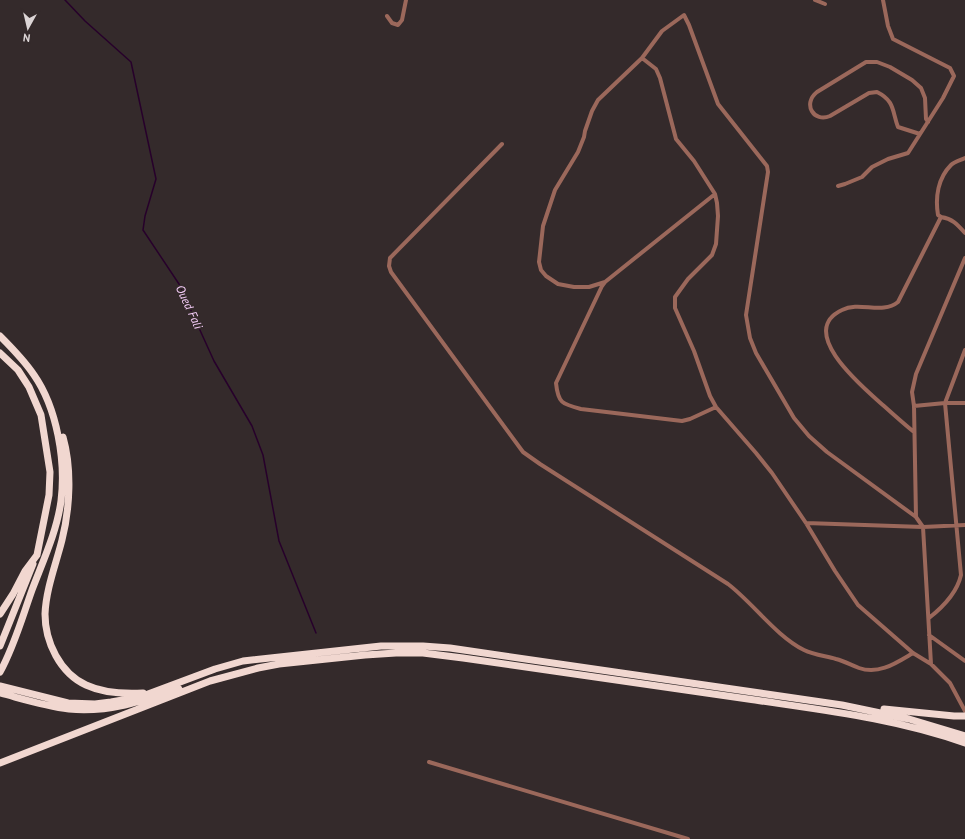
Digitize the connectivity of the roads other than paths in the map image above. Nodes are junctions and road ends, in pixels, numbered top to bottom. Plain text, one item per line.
1 (406, 0) edge
2 (815, 0) edge
3 (883, 0) edge
4 (825, 4) dead end
5 (387, 16) dead end
6 (642, 58) junction
7 (928, 122) junction
8 (920, 134) junction
9 (502, 144) dead end
10 (965, 158) edge
11 (838, 186) dead end
12 (715, 194) junction
13 (941, 217) junction
14 (965, 233) edge
15 (965, 258) edge
16 (605, 282) junction
17 (0, 336) edge
18 (965, 350) edge
19 (0, 354) edge
20 (945, 403) junction
21 (965, 403) edge
22 (914, 406) junction
23 (716, 407) junction
24 (54, 419) junction
25 (914, 432) junction
26 (916, 517) junction
27 (806, 523) junction
28 (956, 525) junction
29 (965, 525) edge
30 (922, 527) junction
31 (37, 554) junction
32 (0, 614) edge
33 (929, 618) junction
34 (929, 635) junction
35 (0, 646) edge
36 (912, 653) junction
37 (965, 661) edge
38 (931, 664) junction
39 (258, 668) junction
40 (0, 672) edge
41 (0, 686) edge
42 (151, 692) junction
43 (0, 693) edge
44 (863, 710) junction
45 (965, 711) edge
46 (965, 716) edge
47 (965, 736) edge
48 (965, 743) edge
49 (429, 762) dead end
50 (0, 763) edge
51 (688, 839) edge

1 - 5 street
2 - 4 street
3 - 7 street
6 - 12 street
6 - 16 street
6 - 26 street
7 - 8 street
7 - 8 street
8 - 11 street
9 - 36 street
10 - 13 street
12 - 16 street
12 - 23 street
13 - 14 street
13 - 25 street
15 - 22 street
16 - 23 street
17 - 24 highway
18 - 20 street
19 - 31 highway
20 - 21 street
20 - 22 street
20 - 28 street
22 - 25 street
23 - 27 street
24 - 40 highway
24 - 42 highway
25 - 26 street
26 - 30 street
27 - 30 street
27 - 36 street
28 - 29 street
28 - 30 street
28 - 33 street
30 - 33 street
31 - 32 highway
31 - 35 highway
33 - 34 street
34 - 37 street
34 - 38 street
36 - 38 street
38 - 45 street
39 - 43 highway
39 - 48 highway
39 - 50 highway
41 - 42 highway
42 - 44 highway
44 - 46 highway
44 - 47 highway
49 - 51 street

